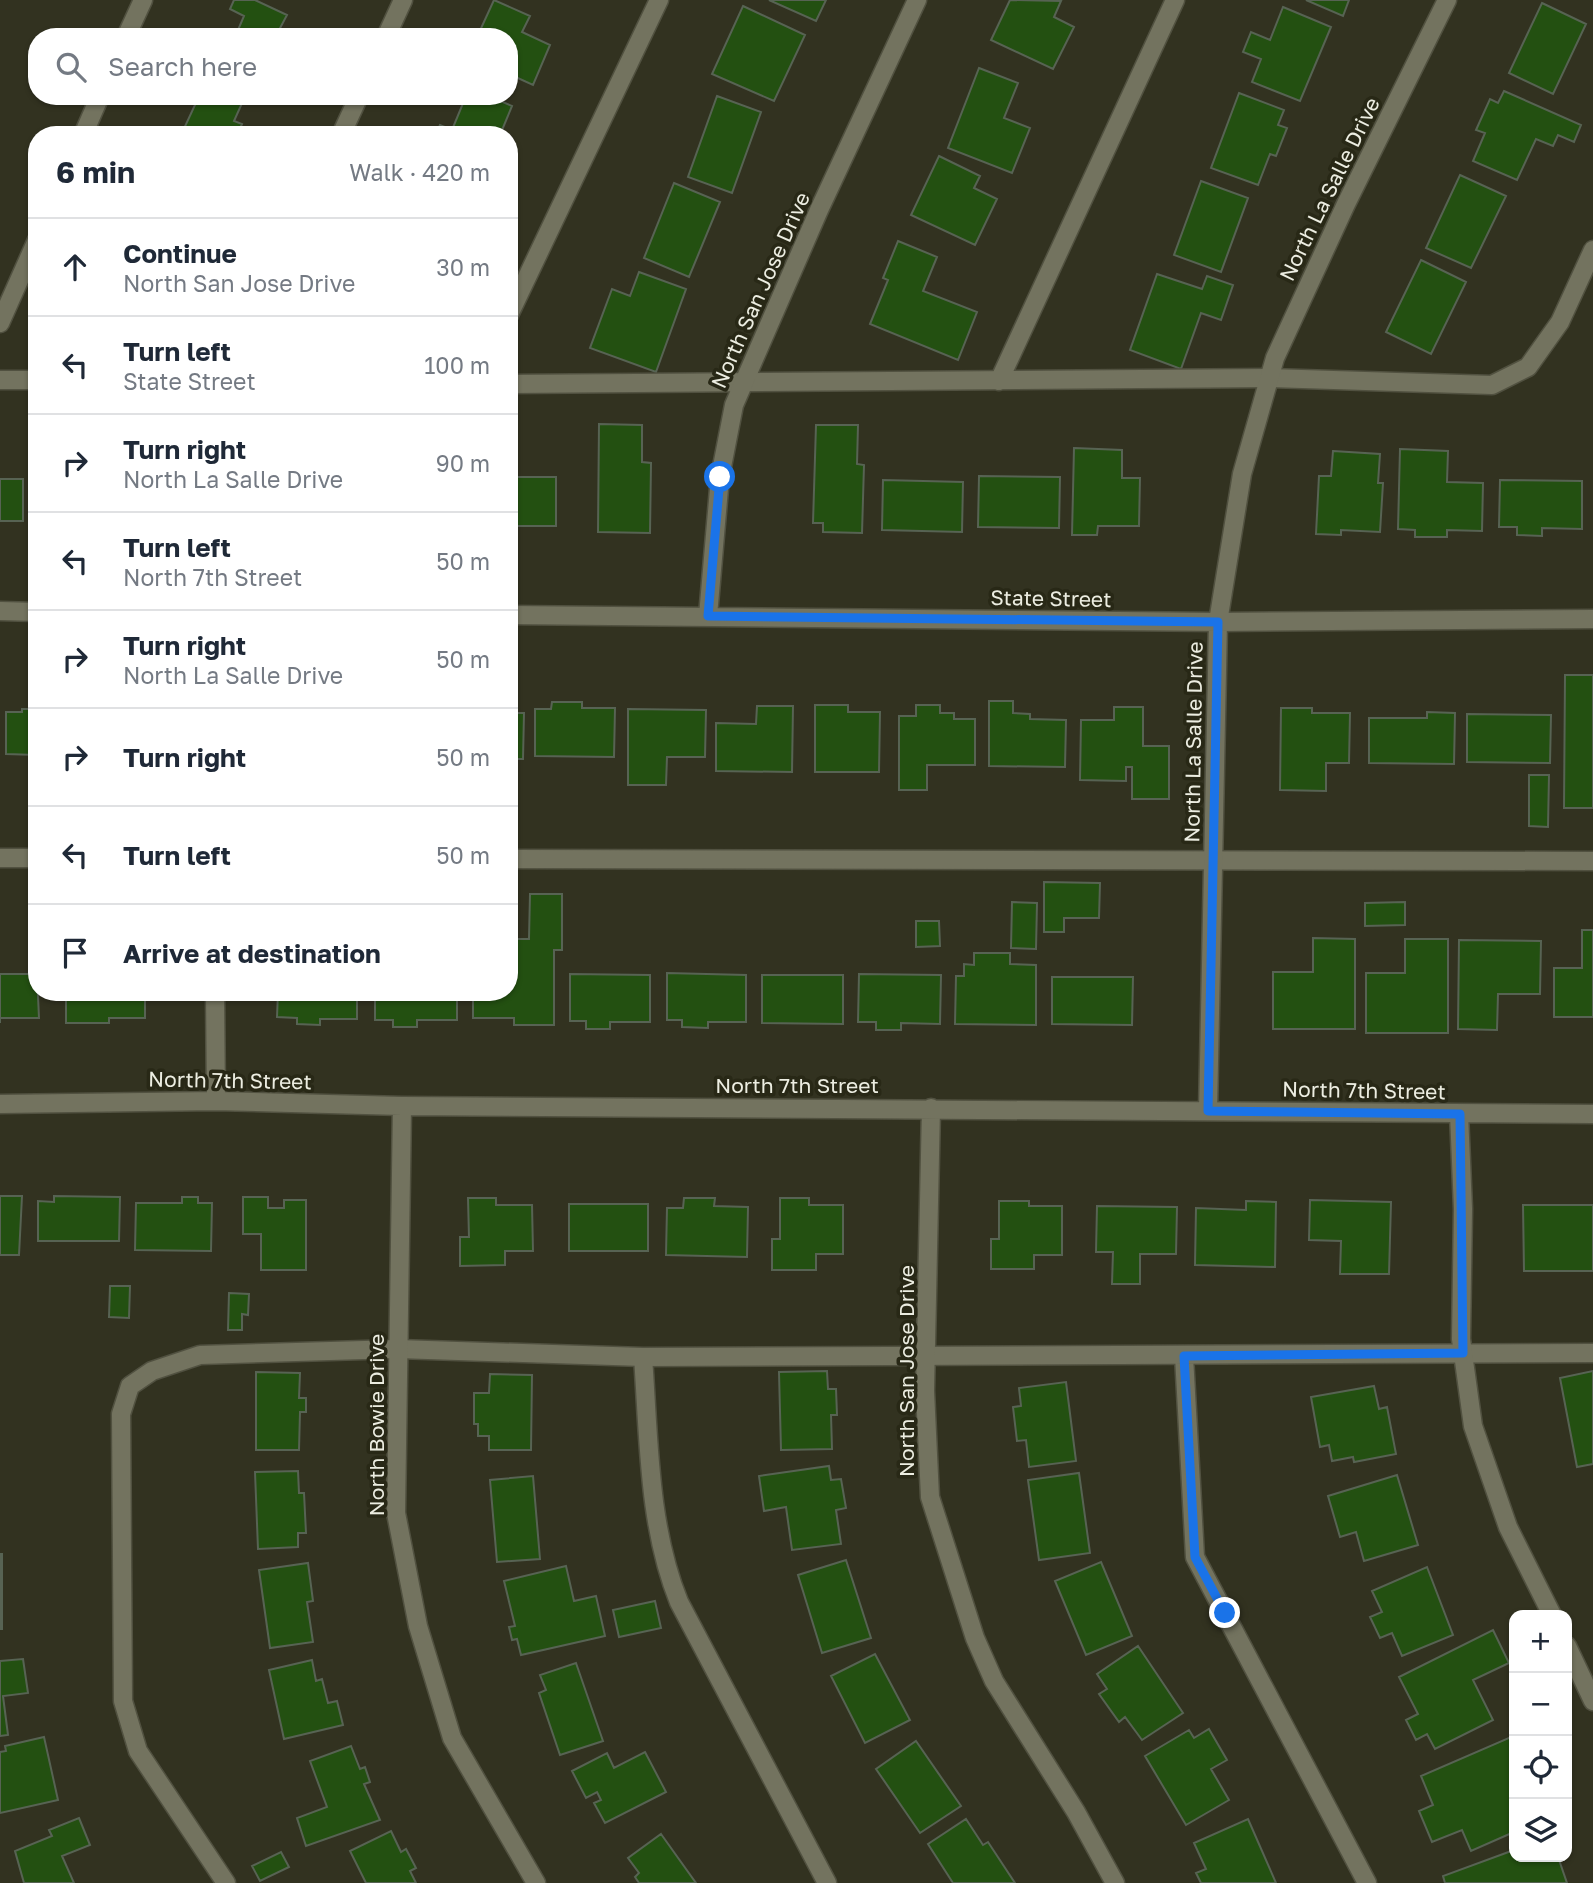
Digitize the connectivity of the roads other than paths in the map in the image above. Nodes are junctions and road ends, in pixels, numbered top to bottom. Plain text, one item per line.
1 (142, 0) edge
2 (403, 0) edge
3 (659, 0) edge
4 (917, 0) edge
5 (1175, 0) edge
6 (1447, 0) edge
7 (130, 28) edge
8 (390, 28) edge
9 (96, 105) edge
10 (355, 105) edge
11 (87, 126) edge
12 (345, 126) edge
13 (1593, 250) edge
14 (28, 260) edge
15 (518, 296) edge
16 (0, 324) edge
17 (1270, 378) junction
18 (0, 380) edge
19 (28, 380) edge
20 (999, 381) junction
21 (518, 384) edge
22 (743, 384) junction
23 (0, 611) edge
24 (28, 612) edge
25 (518, 615) edge
26 (708, 616) junction
27 (1593, 619) edge
28 (1218, 622) junction
29 (0, 858) edge
30 (28, 858) edge
31 (1213, 858) junction
32 (518, 859) edge
33 (1593, 861) edge
34 (215, 1001) edge
35 (216, 1101) junction
36 (0, 1104) edge
37 (402, 1106) junction
38 (931, 1108) junction
39 (1208, 1111) junction
40 (1460, 1114) junction
41 (1593, 1114) edge
42 (398, 1349) junction
43 (1463, 1353) junction
44 (1593, 1353) edge
45 (1184, 1356) junction
46 (643, 1357) junction
47 (926, 1357) junction
48 (1550, 1610) edge
49 (1572, 1657) edge
50 (1593, 1701) edge
51 (226, 1883) edge
52 (536, 1883) edge
53 (827, 1883) edge
54 (1115, 1883) edge
55 (1367, 1883) edge

1 - 7 street
2 - 8 street
3 - 15 street
4 - 22 street, North San Jose Drive
5 - 20 street
6 - 17 street, North La Salle Drive
9 - 11 street
10 - 12 street
13 - 17 street
14 - 16 street
17 - 20 street
17 - 28 street, North La Salle Drive
18 - 19 street
20 - 22 street
21 - 22 street
22 - 26 street, North San Jose Drive
23 - 24 street
25 - 26 street, State Street
26 - 28 street, State Street
27 - 28 street, State Street
28 - 31 street, North La Salle Drive
29 - 30 street
31 - 32 street
31 - 33 street
31 - 39 street, North La Salle Drive
34 - 35 street
35 - 36 street, North 7th Street
35 - 37 street, North 7th Street
37 - 38 street, North 7th Street
37 - 42 street, North Bowie Drive
38 - 39 street, North 7th Street
38 - 47 street, North San Jose Drive
39 - 40 street, North 7th Street
40 - 41 street, North 7th Street
40 - 43 street
42 - 46 street
42 - 51 street
42 - 52 street, North Bowie Drive
43 - 44 street
43 - 45 street
43 - 48 street
45 - 47 street
45 - 55 street
46 - 47 street
46 - 53 street
47 - 54 street, North San Jose Drive
49 - 50 street

